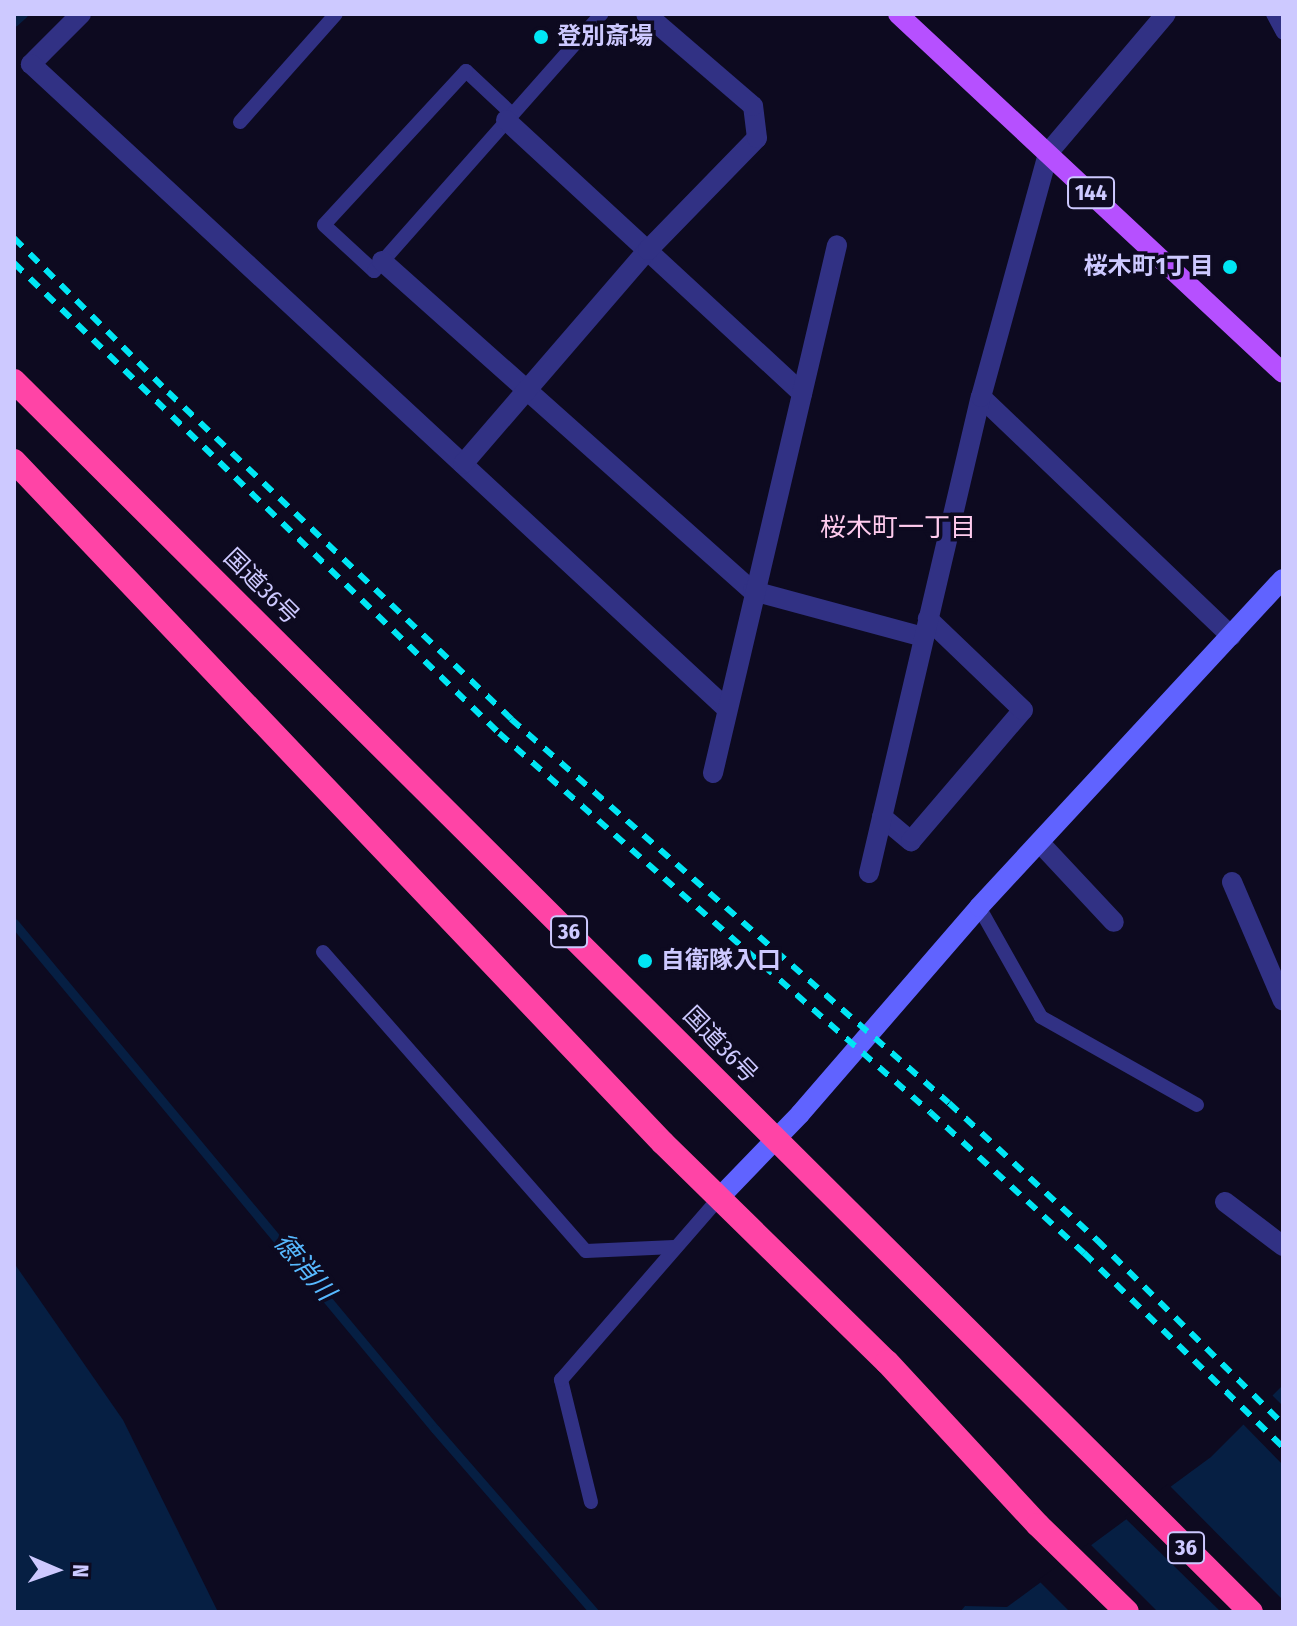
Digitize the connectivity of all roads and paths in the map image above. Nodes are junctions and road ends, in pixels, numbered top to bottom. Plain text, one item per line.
1 (81, 14) edge
2 (336, 14) edge
3 (601, 14) edge
4 (646, 14) edge
5 (898, 14) edge
6 (1273, 14) edge
7 (1158, 17) edge
8 (1283, 33) edge
9 (509, 117) junction
10 (240, 122) dead end
11 (1048, 153) junction
12 (837, 245) dead end
13 (648, 250) junction
14 (382, 261) junction
15 (1283, 373) edge
16 (14, 381) edge
17 (528, 389) junction
18 (802, 393) junction
19 (981, 397) junction
20 (14, 461) edge
21 (463, 464) junction
22 (1283, 579) edge
23 (753, 591) junction
24 (926, 628) junction
25 (1231, 636) junction
26 (726, 708) junction
27 (713, 773) dead end
28 (882, 817) junction
29 (1040, 843) junction
30 (869, 873) dead end
31 (1232, 882) dead end
32 (979, 907) junction
33 (1114, 922) dead end
34 (323, 952) dead end
35 (1283, 1001) edge
36 (1197, 1105) dead end
37 (775, 1141) junction
38 (719, 1198) junction
39 (1225, 1202) dead end
40 (1283, 1246) edge
41 (674, 1247) junction
42 (591, 1502) dead end
43 (1127, 1612) edge
44 (1251, 1612) edge

1 - 21 street
2 - 10 lane
3 - 9 lane
4 - 13 street
5 - 11 main road, 144
6 - 8 lane
7 - 11 street
9 - 13 street
9 - 14 lane
9 - 14 lane
11 - 15 main road, 144
11 - 19 street
12 - 18 street
13 - 17 street
13 - 18 street
14 - 17 street
16 - 37 highway, 国道36号 / 36
17 - 21 street
17 - 23 street
18 - 23 street
19 - 24 street
19 - 25 street
20 - 38 highway
21 - 26 street
22 - 25 street
23 - 24 street
23 - 26 street
24 - 28 street
24 - 28 street
25 - 29 street
26 - 27 street
28 - 30 street
29 - 32 street
29 - 33 street
31 - 35 street
32 - 36 lane
32 - 37 street
34 - 41 lane
37 - 38 street
37 - 44 highway, 国道36号 / 36
38 - 41 lane
38 - 43 highway
39 - 40 street
41 - 42 lane

